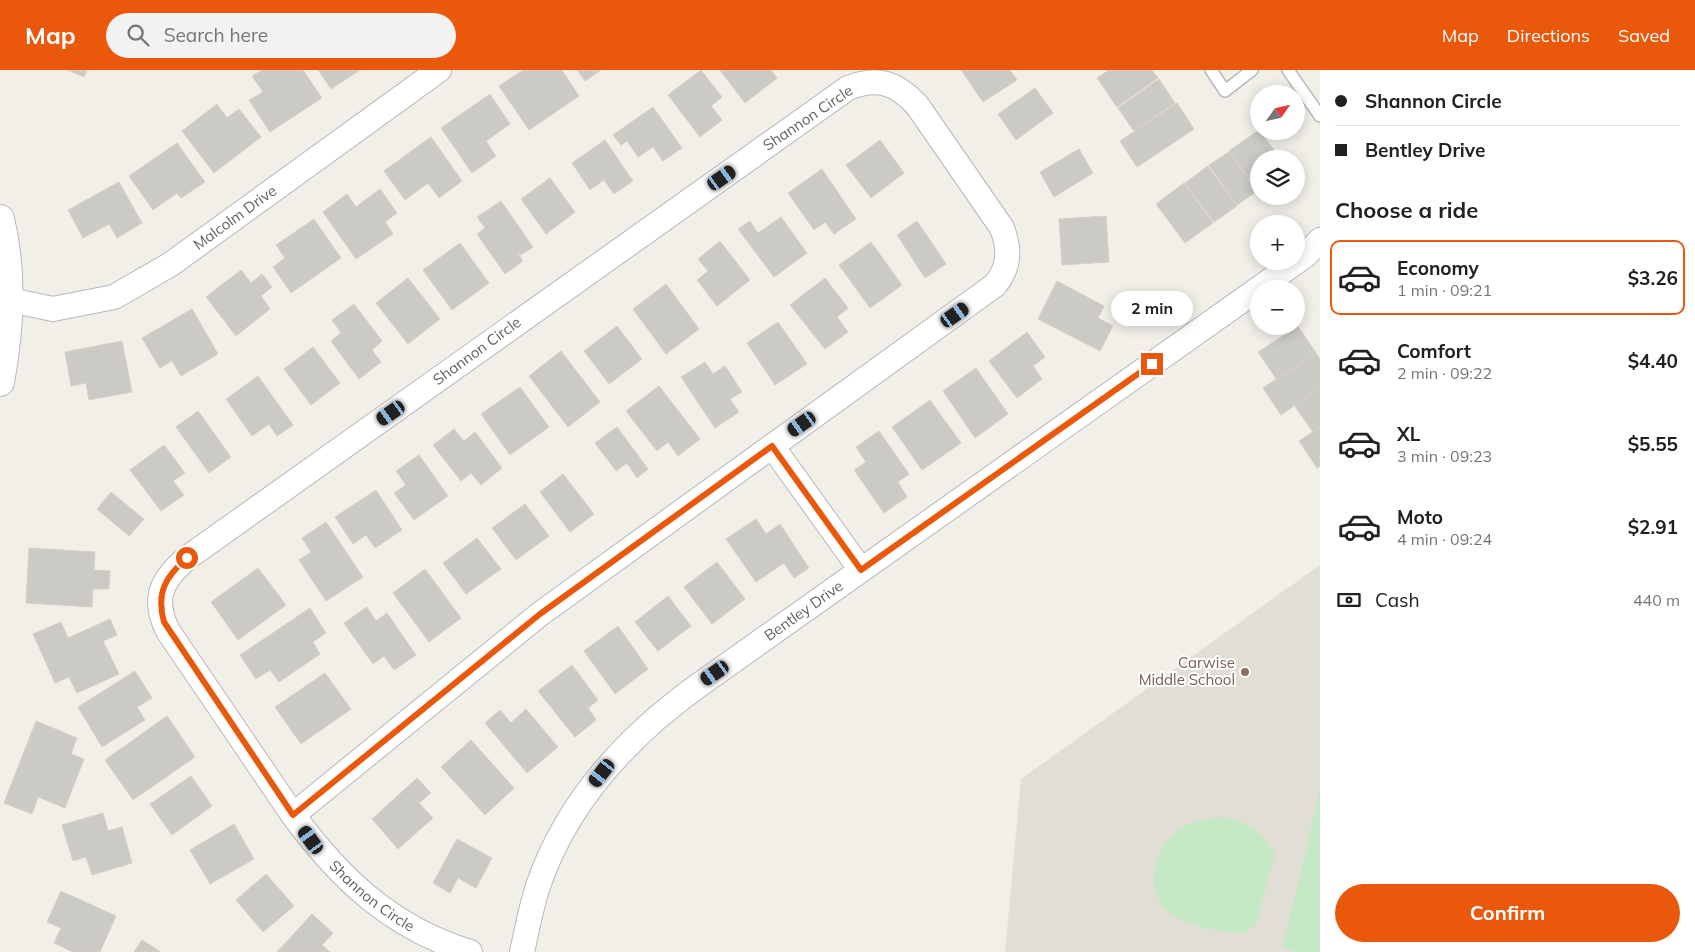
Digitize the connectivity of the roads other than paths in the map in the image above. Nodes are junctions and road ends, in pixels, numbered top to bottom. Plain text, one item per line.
1 (439, 70) edge
2 (1210, 70) edge
3 (1252, 70) edge
4 (1288, 70) edge
5 (1320, 116) edge
6 (0, 221) edge
7 (1317, 249) edge
8 (10, 300) junction
9 (0, 382) edge
10 (772, 446) junction
11 (861, 570) junction
12 (293, 815) junction
13 (470, 952) edge
14 (522, 952) edge

1 - 8 street, Malcolm Drive
2 - 3 lane
4 - 5 lane
6 - 8 street
7 - 11 street, Bentley Drive
8 - 9 street
10 - 11 street
10 - 12 street, Shannon Circle
10 - 12 street, Shannon Circle
11 - 14 street, Bentley Drive
12 - 13 street, Shannon Circle

